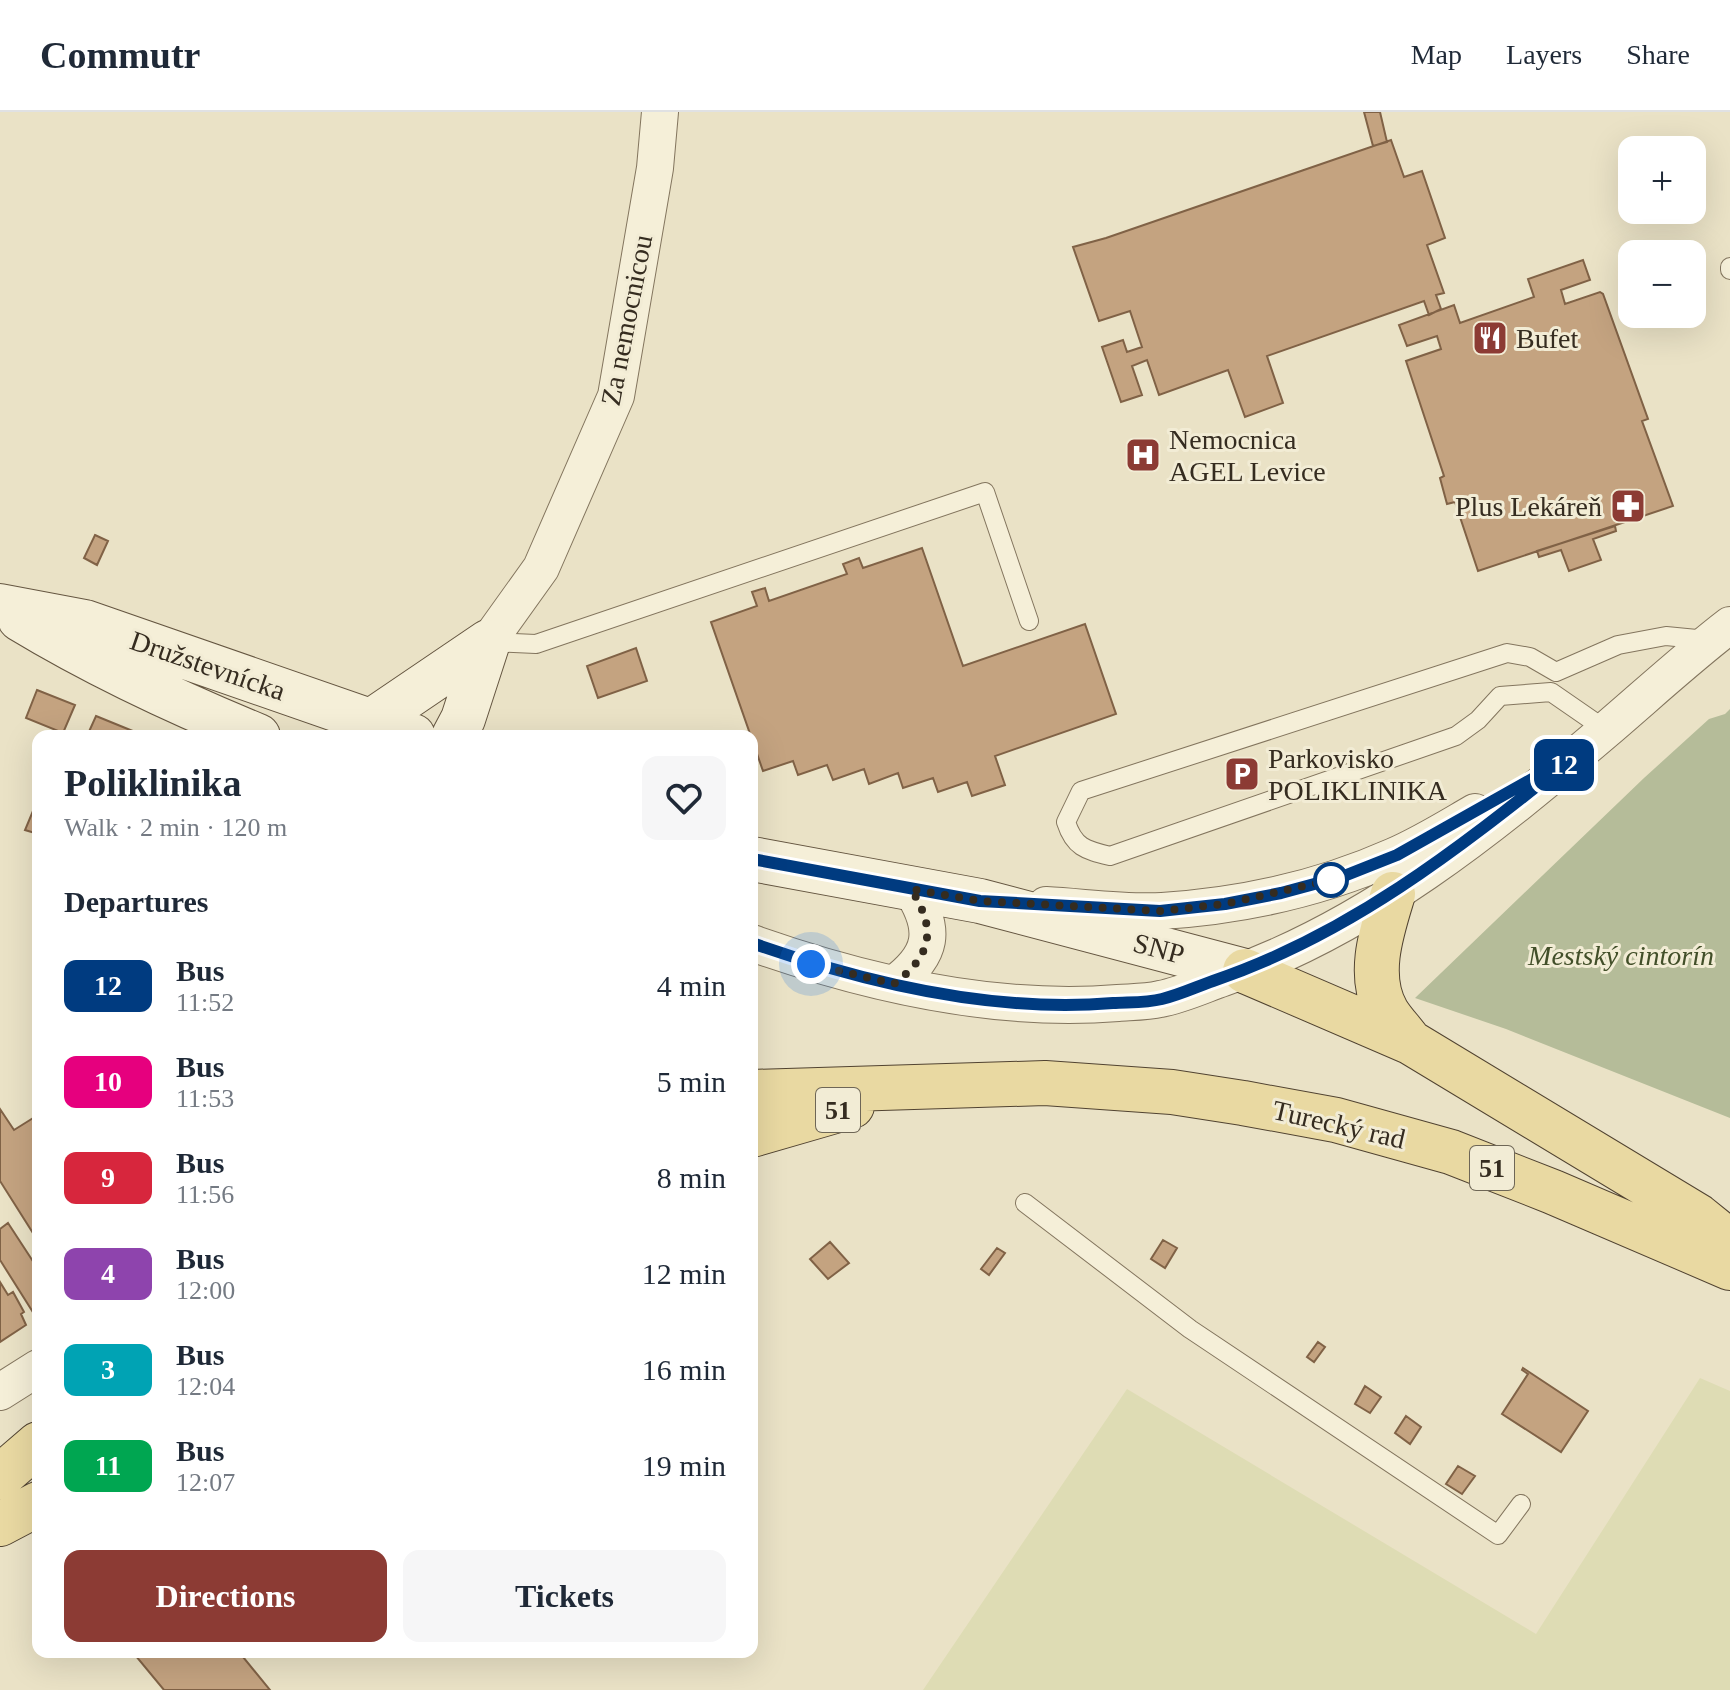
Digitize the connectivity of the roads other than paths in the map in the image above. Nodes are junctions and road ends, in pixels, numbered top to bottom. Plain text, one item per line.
1 (660, 112) edge
2 (0, 607) edge
3 (1029, 621) dead end
4 (1721, 632) edge
5 (488, 642) junction
6 (1556, 672) junction
7 (1551, 692) junction
8 (173, 702) junction
9 (368, 728) edge
10 (201, 730) edge
11 (243, 730) edge
12 (457, 730) edge
13 (1593, 741) junction
14 (758, 860) edge
15 (911, 889) junction
16 (1393, 894) junction
17 (980, 901) junction
18 (758, 945) edge
19 (1245, 971) junction
20 (894, 984) junction
21 (1410, 1042) junction
22 (924, 1086) junction
23 (758, 1092) edge
24 (758, 1133) edge
25 (1025, 1203) dead end
26 (1730, 1242) edge
27 (1730, 1268) edge
28 (32, 1372) edge
29 (0, 1392) edge
30 (32, 1449) edge
31 (0, 1477) edge
32 (1521, 1504) dead end
33 (32, 1507) edge
34 (0, 1524) edge

1 - 5 street, Za nemocnicou
2 - 8 main road, Družstevnícka
2 - 9 main road, Družstevnícka
3 - 5 lane
4 - 6 lane
4 - 13 street, SNP
5 - 9 main road
5 - 12 main road
6 - 7 lane
6 - 7 lane
7 - 13 lane
8 - 10 main road
8 - 11 main road
13 - 16 street, SNP
13 - 17 street, SNP
14 - 15 main road, SNP
15 - 17 main road, SNP
15 - 20 street
16 - 19 street, SNP
16 - 21 main road
17 - 19 main road, SNP
18 - 20 street
19 - 20 street, SNP
19 - 21 main road
21 - 26 main road
22 - 23 main road, 51
22 - 24 main road, 51
22 - 27 main road, Turecký rad / 51
25 - 32 lane
28 - 29 street
30 - 31 main road
33 - 34 main road

